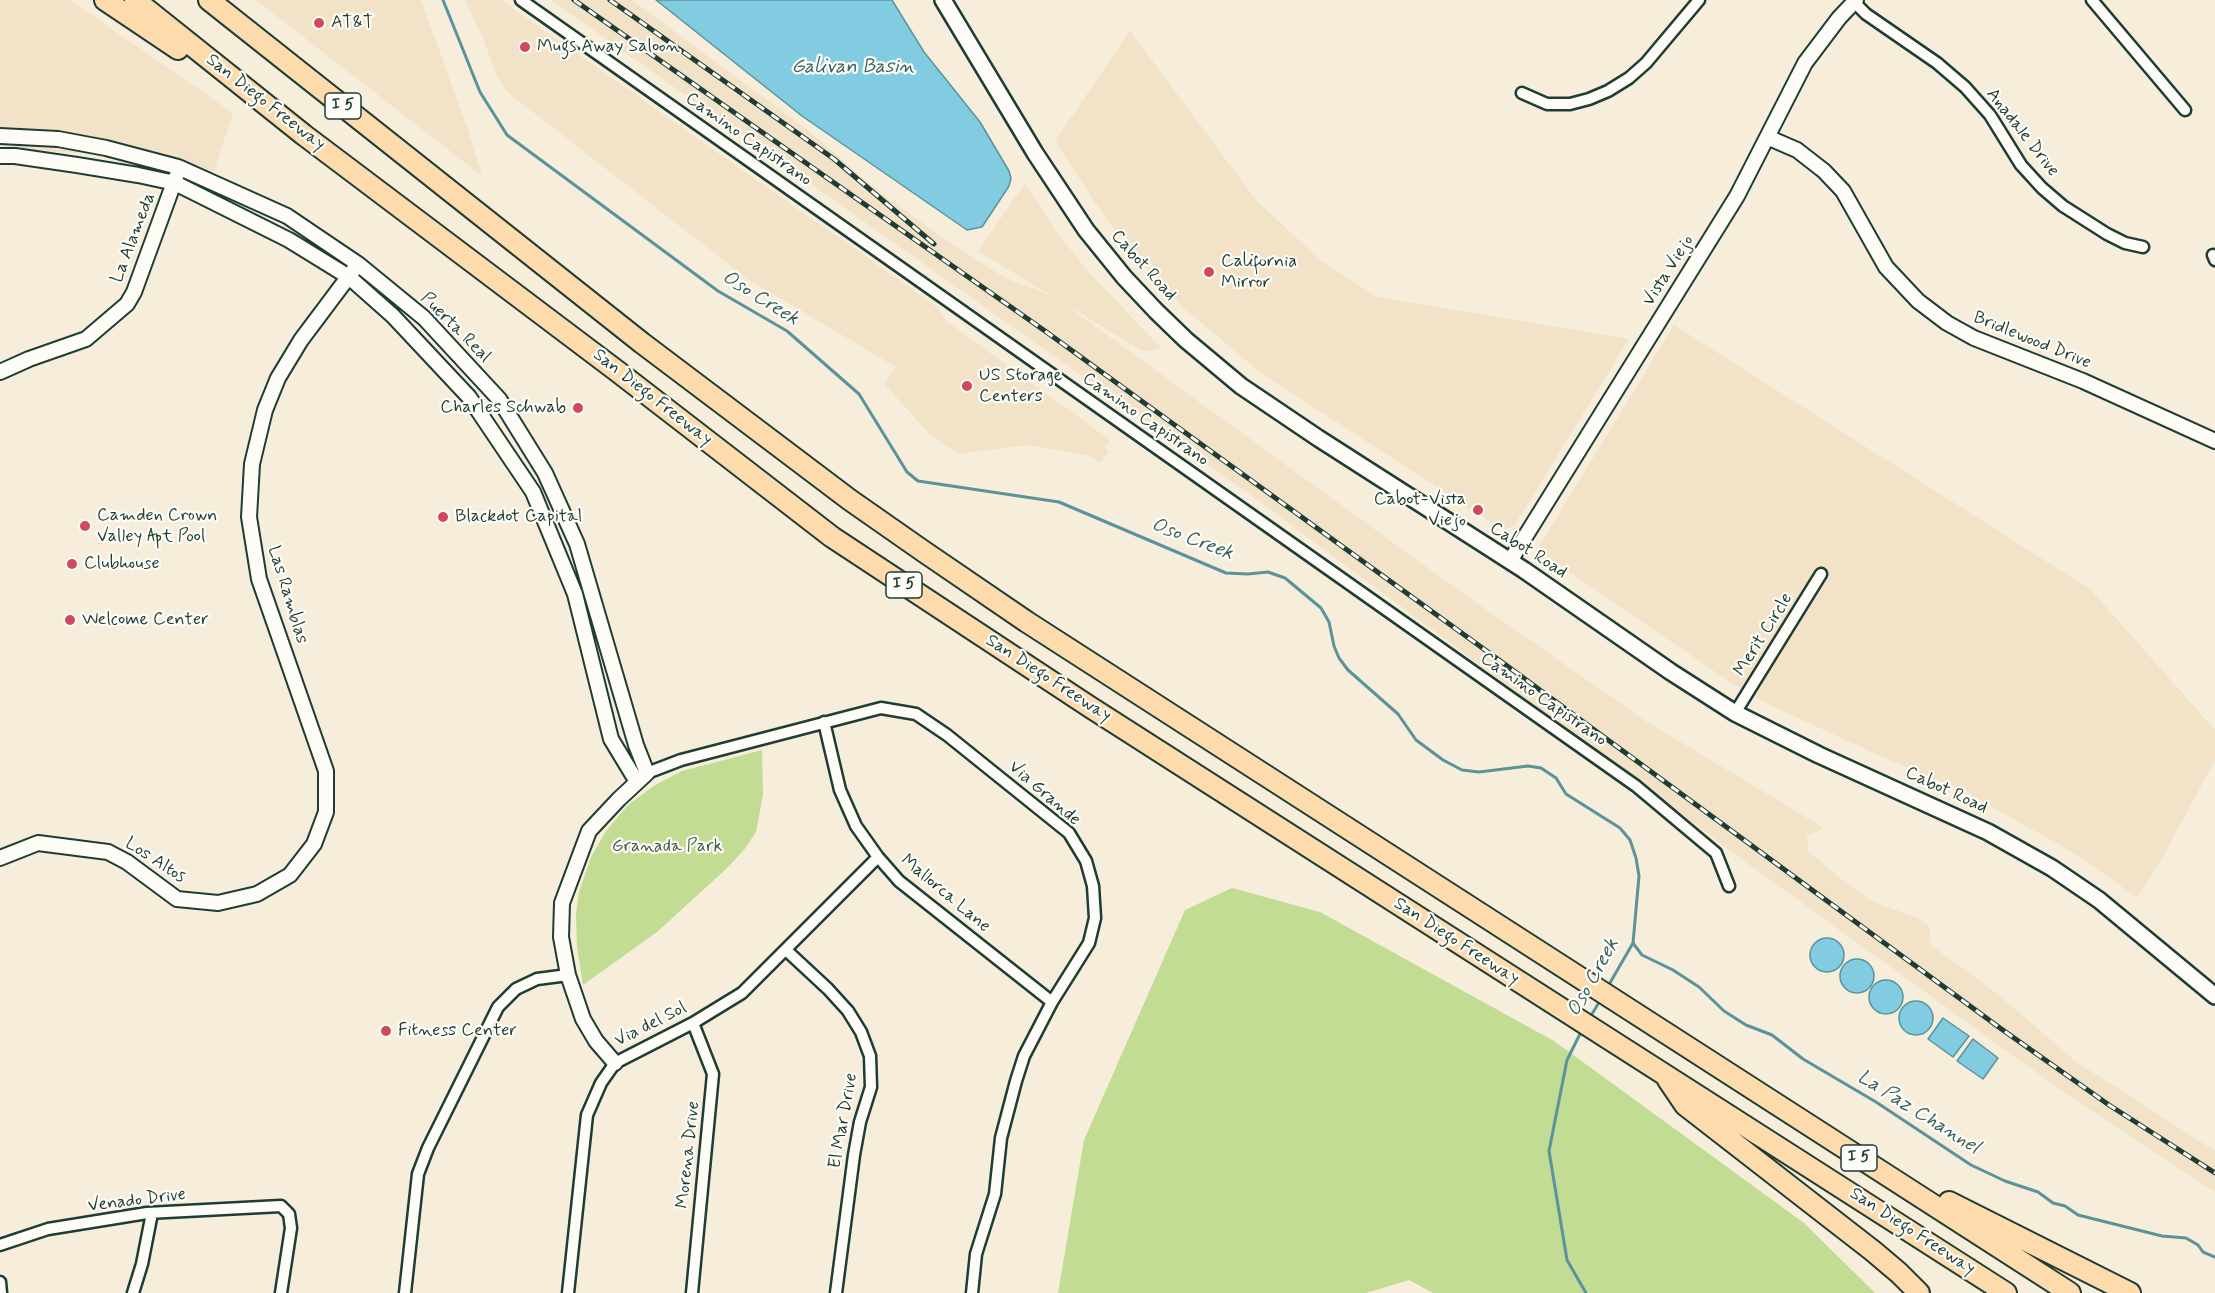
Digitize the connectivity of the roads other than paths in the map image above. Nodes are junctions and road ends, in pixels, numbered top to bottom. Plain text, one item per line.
1 (105, 0) edge
2 (135, 0) edge
3 (209, 0) edge
4 (521, 0) edge
5 (944, 0) edge
6 (1699, 0) edge
7 (2092, 0) edge
8 (1855, 1) edge
9 (1522, 93) dead end
10 (2184, 110) dead end
11 (304, 135) junction
12 (0, 136) edge
13 (1767, 137) junction
14 (0, 156) edge
15 (178, 167) junction
16 (175, 183) junction
17 (2143, 247) dead end
18 (358, 264) junction
19 (349, 277) junction
20 (0, 372) edge
21 (2215, 441) edge
22 (1510, 561) junction
23 (1821, 574) dead end
24 (1735, 713) junction
25 (825, 722) junction
26 (642, 777) junction
27 (878, 857) junction
28 (0, 858) edge
29 (1729, 886) dead end
30 (257, 894) joint
31 (786, 950) junction
32 (568, 975) junction
33 (2215, 996) edge
34 (1052, 1002) junction
35 (693, 1023) junction
36 (615, 1063) junction
37 (1663, 1073) junction
38 (1855, 1155) junction
39 (152, 1213) junction
40 (0, 1245) edge
41 (0, 1282) edge
42 (1, 1293) edge
43 (133, 1293) edge
44 (281, 1293) edge
45 (405, 1293) edge
46 (568, 1293) edge
47 (692, 1293) edge
48 (836, 1293) edge
49 (972, 1293) edge
50 (1919, 1293) edge
51 (2006, 1293) edge
52 (2070, 1293) edge
53 (2130, 1293) edge

1 - 11 highway
2 - 11 highway, San Diego Freeway / I 5
3 - 38 highway, San Diego Freeway / I 5
4 - 29 street, Camino Capistrano
5 - 22 main road, Cabot Road
6 - 9 street
7 - 10 street
8 - 13 street, Vista Viejo
8 - 17 street, Anadale Drive
11 - 37 highway, San Diego Freeway / I 5
12 - 15 street, Puerta Real
13 - 21 street, Bridlewood Drive
13 - 22 street, Vista Viejo
14 - 16 street, Puerta Real
15 - 16 street, La Alameda
15 - 18 street, Puerta Real
16 - 19 street, Puerta Real
16 - 20 street, La Alameda
18 - 19 street, Las Ramblas
18 - 26 street, Puerta Real
19 - 26 street, Puerta Real
19 - 30 street, Las Ramblas
22 - 24 main road, Cabot Road
23 - 24 street, Merit Circle
24 - 33 main road, Cabot Road
25 - 26 street, Via Grande
25 - 27 street, Mallorca Lane
25 - 34 street, Via Grande
26 - 32 street
27 - 31 street, Via del Sol
27 - 34 street, Mallorca Lane
28 - 30 street, Los Altos
31 - 35 street, Via del Sol
31 - 48 street, El Mar Drive
32 - 36 street
32 - 45 street
34 - 49 street, Via Grande
35 - 36 street, Via del Sol
35 - 47 street, Morena Drive
36 - 46 street, Via del Sol
37 - 50 highway
37 - 51 highway, San Diego Freeway / I 5
38 - 52 highway, San Diego Freeway / I 5
38 - 53 highway
39 - 40 street, Venado Drive
39 - 43 street
39 - 44 street, Venado Drive
41 - 42 street

